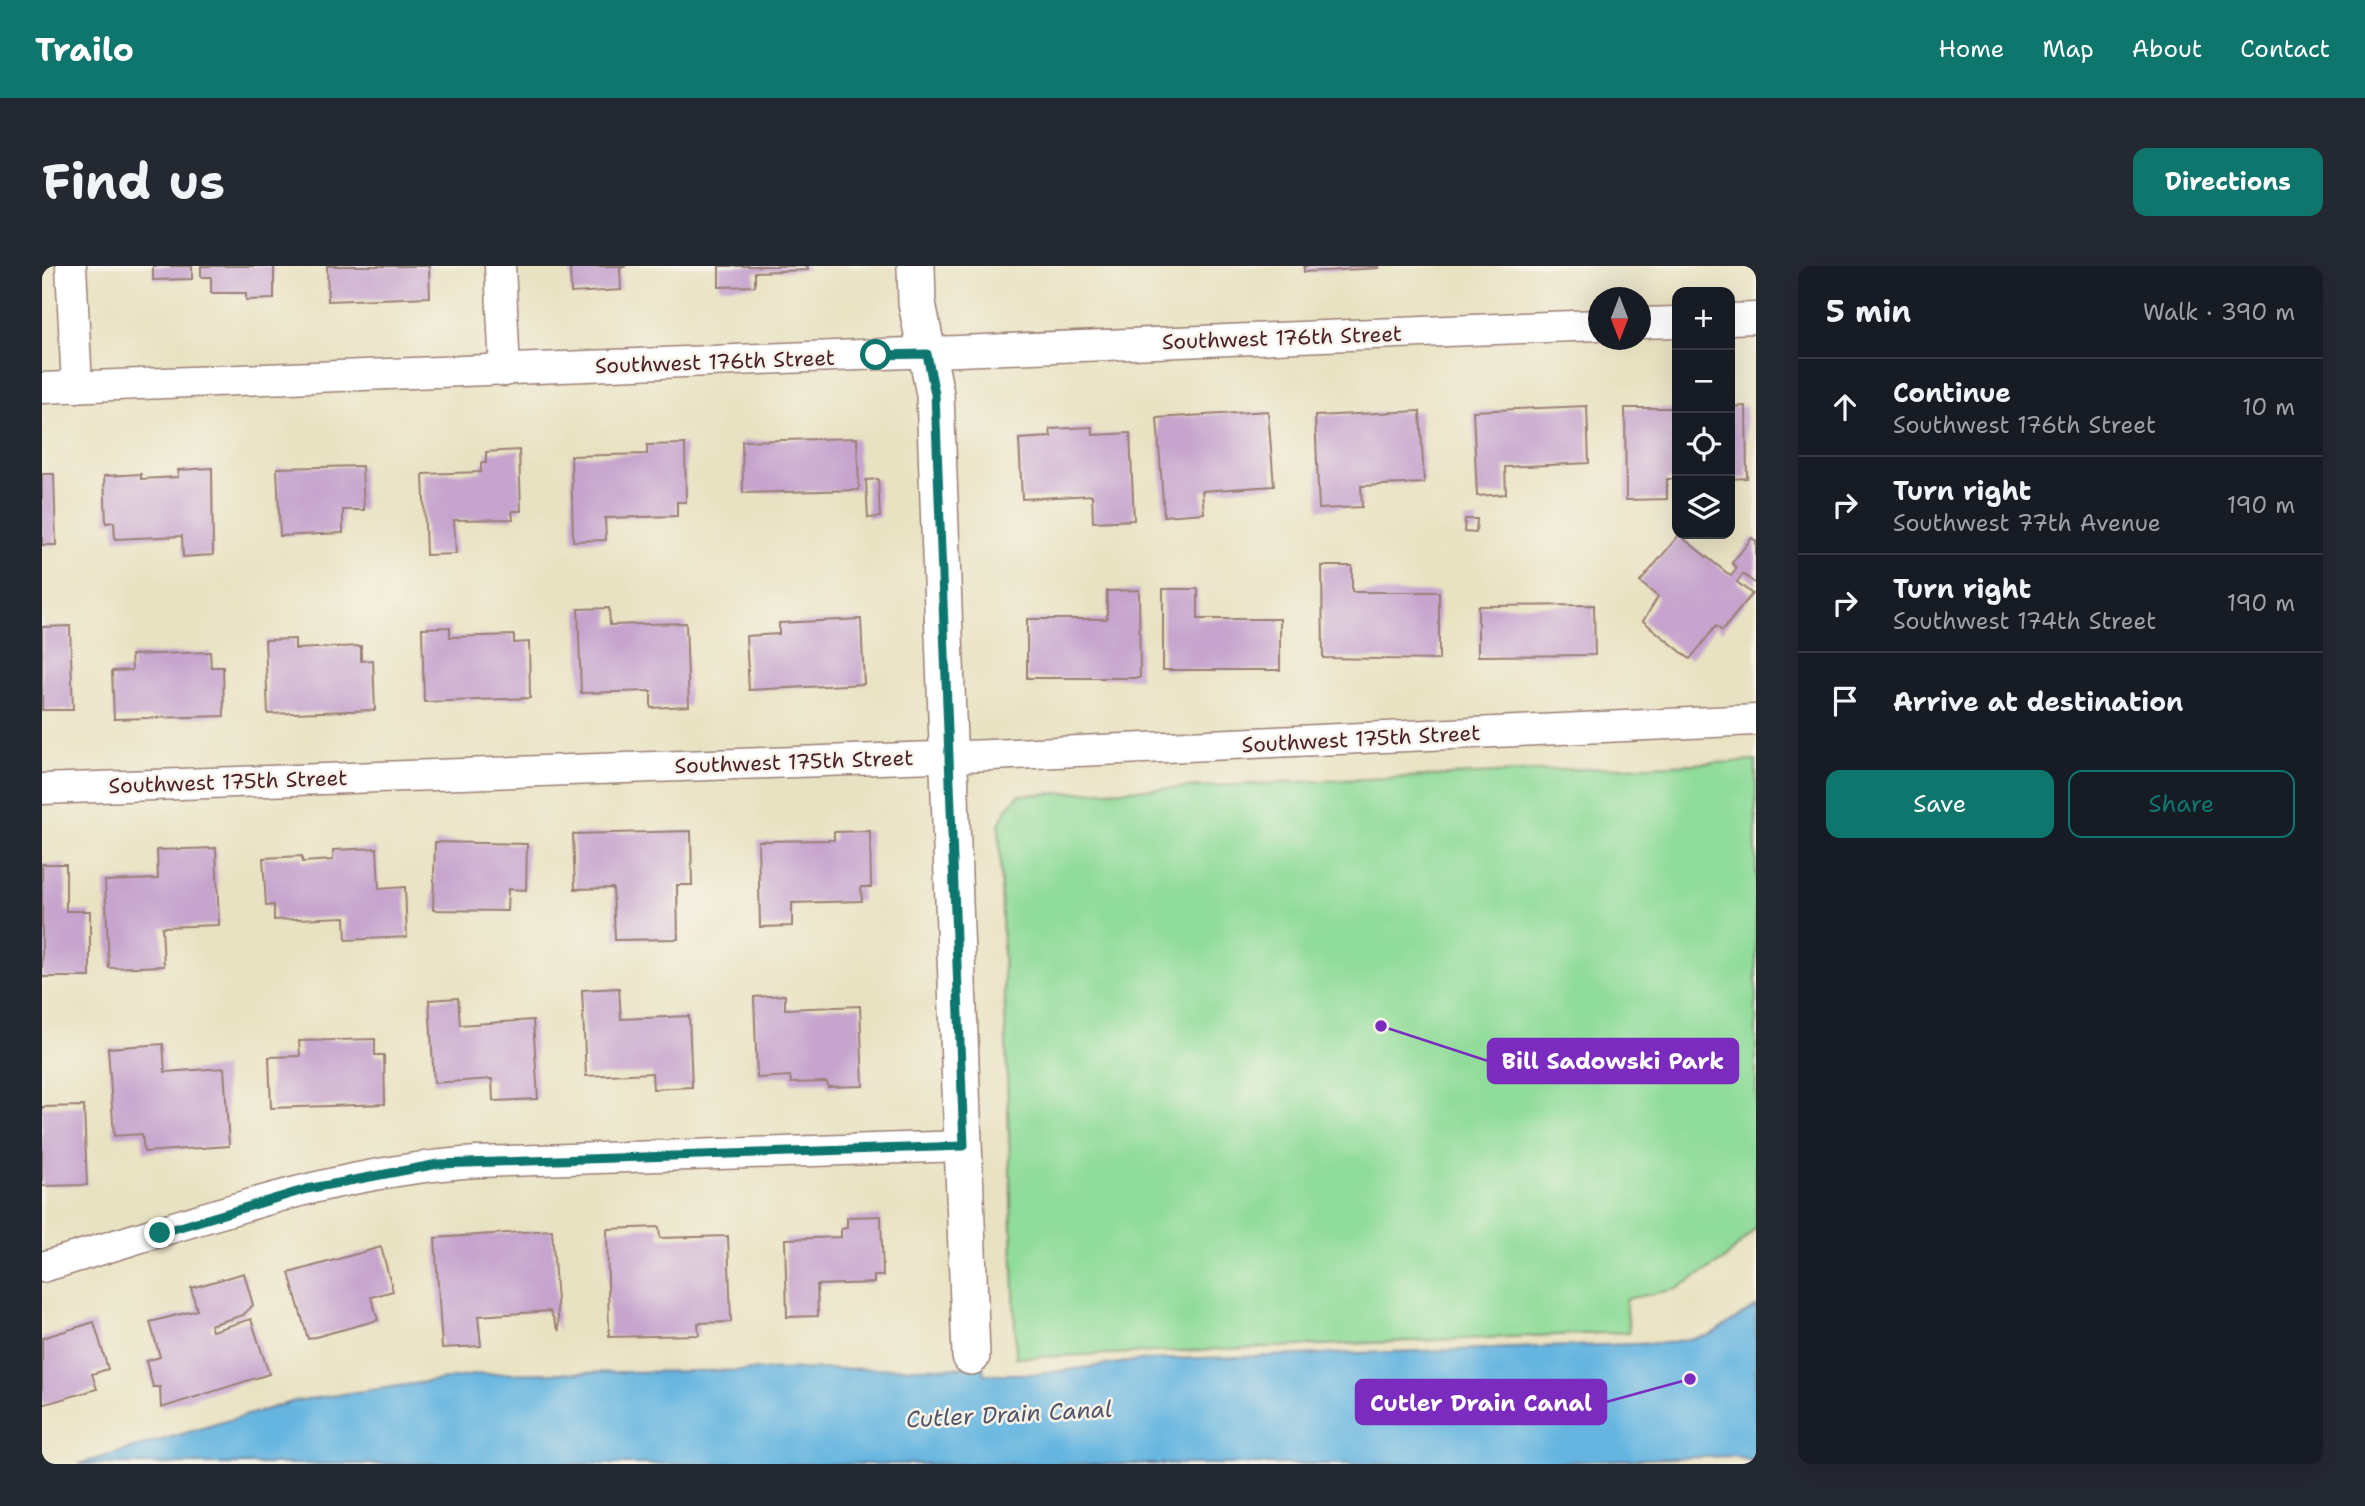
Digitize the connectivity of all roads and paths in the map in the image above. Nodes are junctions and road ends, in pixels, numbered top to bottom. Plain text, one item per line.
1 (71, 266) edge
2 (500, 266) edge
3 (916, 266) edge
4 (1756, 318) edge
5 (1735, 319) edge
6 (1672, 321) edge
7 (1651, 322) edge
8 (1588, 325) edge
9 (927, 354) junction
10 (505, 371) junction
11 (77, 387) junction
12 (42, 388) edge
13 (1756, 720) edge
14 (947, 756) junction
15 (42, 789) edge
16 (964, 1146) junction
17 (42, 1267) edge
18 (971, 1356) dead end

1 - 11 street
2 - 10 street
3 - 9 street
4 - 5 street
6 - 7 street
8 - 9 street, Southwest 176th Street
9 - 10 street, Southwest 176th Street
9 - 14 street
10 - 11 street, Southwest 176th Street
11 - 12 street, Southwest 176th Street
13 - 14 street, Southwest 175th Street
14 - 15 street, Southwest 175th Street
14 - 16 street
16 - 17 street
16 - 18 street

